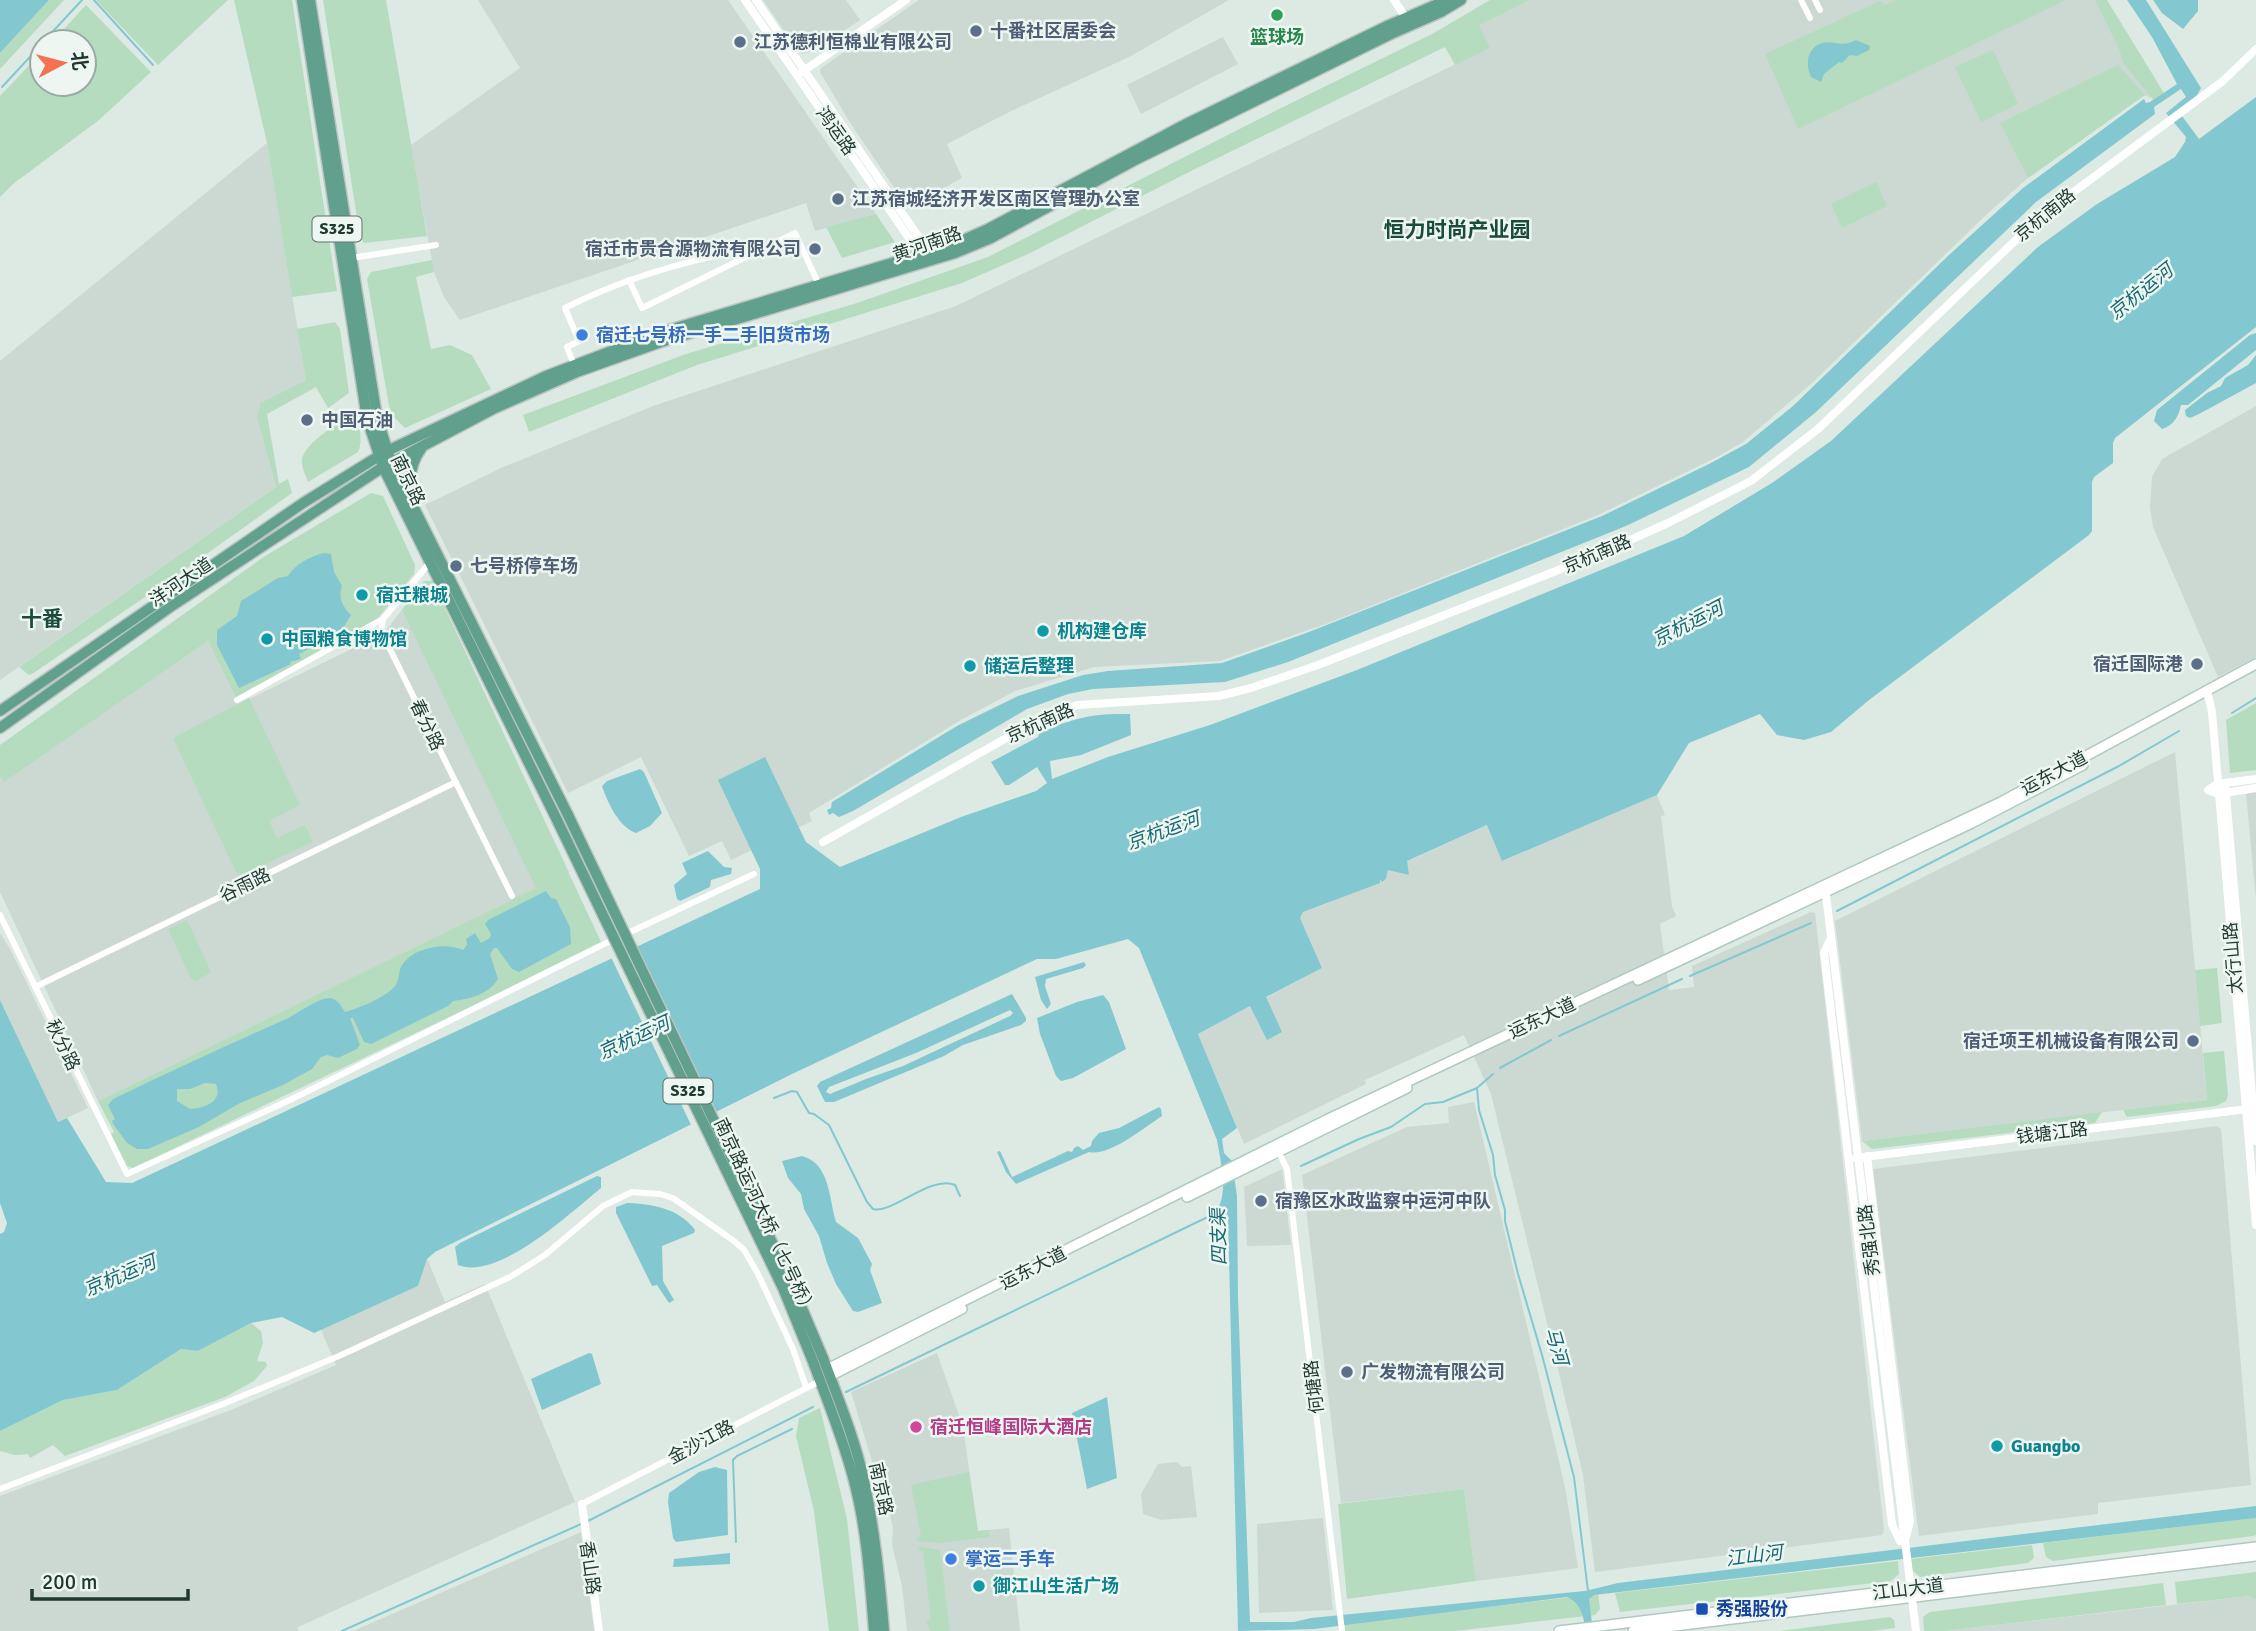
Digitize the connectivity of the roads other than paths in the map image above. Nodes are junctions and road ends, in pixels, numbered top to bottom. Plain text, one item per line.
1 (302, 0) edge
2 (310, 0) edge
3 (745, 0) edge
4 (756, 0) edge
5 (906, 0) edge
6 (1394, 0) edge
7 (1447, 0) edge
8 (1461, 0) edge
9 (1801, 0) edge
10 (1815, 0) edge
11 (1820, 10) dead end
12 (1810, 18) dead end
13 (1410, 22) junction
14 (2256, 49) edge
15 (801, 73) junction
16 (436, 245) dead end
17 (750, 256) junction
18 (347, 258) junction
19 (927, 258) junction
20 (629, 280) junction
21 (819, 285) junction
22 (574, 365) junction
23 (424, 444) junction
24 (383, 453) junction
25 (387, 464) junction
26 (430, 562) junction
27 (445, 568) junction
28 (383, 619) junction
29 (367, 628) junction
30 (381, 631) junction
31 (2256, 664) edge
32 (2256, 670) edge
33 (2208, 694) junction
34 (237, 699) dead end
35 (0, 711) edge
36 (0, 728) edge
37 (2256, 779) edge
38 (456, 782) junction
39 (2221, 783) junction
40 (2256, 788) edge
41 (2222, 793) junction
42 (568, 815) joint
43 (557, 820) joint
44 (823, 842) dead end
45 (754, 874) dead end
46 (1823, 888) junction
47 (512, 896) dead end
48 (0, 915) edge
49 (35, 987) junction
50 (2252, 1108) edge
51 (2256, 1141) edge
52 (1277, 1149) junction
53 (1858, 1157) junction
54 (2256, 1225) edge
55 (818, 1361) junction
56 (825, 1375) junction
57 (806, 1387) junction
58 (0, 1489) edge
59 (582, 1504) joint
60 (1903, 1541) junction
61 (2256, 1547) edge
62 (2256, 1556) edge
63 (1908, 1593) junction
64 (1342, 1630) edge
65 (599, 1631) edge
66 (874, 1631) edge
67 (884, 1631) edge
68 (1559, 1631) edge
69 (1633, 1631) edge
70 (1913, 1631) edge

1 - 18 main road, 南京路 / S325
2 - 18 main road, 南京路 / S325
3 - 15 street, 鸿运路
4 - 15 street, 鸿运路
5 - 15 street
6 - 13 street
7 - 13 main road, 黄河南路
8 - 13 main road, 黄河南路
9 - 12 street
10 - 11 street
13 - 19 main road, 黄河南路
14 - 44 street, 京杭南路
15 - 19 street, 鸿运路
16 - 18 street
17 - 20 street
17 - 20 street
17 - 21 street
18 - 24 main road, 南京路 / S325
19 - 21 main road, 黄河南路
19 - 23 main road, 黄河南路
20 - 22 street
21 - 22 main road, 黄河南路
22 - 24 main road, 黄河南路
23 - 25 main road, 黄河南路
23 - 27 main road
24 - 25 main road, 南京路 / S325
24 - 35 main road, 洋河大道
25 - 26 main road, 南京路 / S325
25 - 27 main road, 南京路 / S325
25 - 36 main road, 洋河大道
26 - 28 street
26 - 43 main road, 南京路 / S325
27 - 42 main road, 南京路 / S325
28 - 29 street
28 - 30 street
29 - 30 street
29 - 34 street
30 - 38 street, 春分路
31 - 33 main road, 运东大道
32 - 33 main road, 运东大道
33 - 39 street, 太行山路
33 - 46 main road, 运东大道
37 - 39 street
38 - 47 street, 春分路
38 - 49 street, 谷雨路
39 - 41 street, 太行山路
39 - 41 street
40 - 41 street
41 - 50 street, 太行山路
42 - 55 main road, 南京路运河大桥（七号桥） / S325, bridge
43 - 55 main road, 南京路运河大桥（七号桥） / S325, bridge
45 - 49 street, 秋分路
46 - 52 main road, 运东大道
46 - 53 street
46 - 53 street
48 - 49 street, 秋分路
50 - 51 street, 太行山路
50 - 53 street, 钱塘江路
50 - 54 street, 太行山路
52 - 56 main road, 运东大道
52 - 64 street, 何塘路
53 - 60 street
53 - 60 street
55 - 56 main road, 南京路 / S325
56 - 57 street, 金沙江路
56 - 66 main road, 南京路 / S325
56 - 67 main road, 南京路 / S325
57 - 58 street
57 - 59 street, 金沙江路
59 - 65 street, 香山路
60 - 63 street
61 - 63 main road, 江山大道
62 - 63 main road, 江山大道
63 - 68 main road, 江山大道
63 - 69 main road, 江山大道
63 - 70 street

